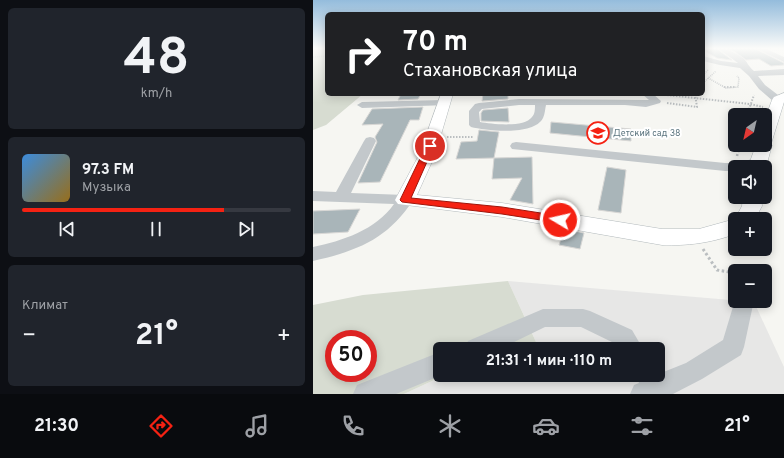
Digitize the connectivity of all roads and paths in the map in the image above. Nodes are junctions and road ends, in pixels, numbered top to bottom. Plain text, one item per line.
1 (729, 66) edge
2 (741, 66) edge
3 (717, 70) dead end
4 (738, 70) junction
5 (784, 72) edge
6 (752, 74) junction
7 (708, 78) junction
8 (705, 81) edge
9 (755, 91) dead end
10 (369, 96) edge
11 (681, 96) edge
12 (651, 97) edge
13 (523, 98) edge
14 (695, 98) junction
15 (445, 99) edge
16 (541, 102) junction
17 (779, 103) edge
18 (750, 104) junction
19 (749, 108) edge
20 (772, 122) edge
21 (433, 137) junction
22 (477, 137) dead end
23 (369, 141) dead end
24 (516, 146) dead end
25 (738, 152) edge
26 (736, 158) dead end
27 (728, 167) edge
28 (313, 196) edge
29 (341, 197) junction
30 (405, 200) junction
31 (728, 229) edge
32 (696, 237) junction
33 (313, 254) edge
34 (728, 272) edge
35 (742, 308) edge
36 (491, 342) edge
37 (627, 342) edge
38 (433, 367) edge
39 (652, 388) edge
40 (366, 394) edge

1 - 4 street
2 - 4 street
3 - 7 path
4 - 6 street
4 - 7 path
5 - 6 street
6 - 17 street
7 - 8 path
9 - 18 path
10 - 15 street
11 - 14 path
12 - 14 path
12 - 16 street
13 - 16 street
13 - 16 street
14 - 18 path
15 - 21 main road
17 - 18 path
17 - 20 main road
18 - 19 path
21 - 22 path
21 - 30 main road
23 - 29 street
24 - 27 street
25 - 26 path
28 - 29 street
29 - 30 street
30 - 32 main road
30 - 33 street
31 - 32 main road
32 - 34 path
35 - 39 street
36 - 37 street
38 - 40 street

